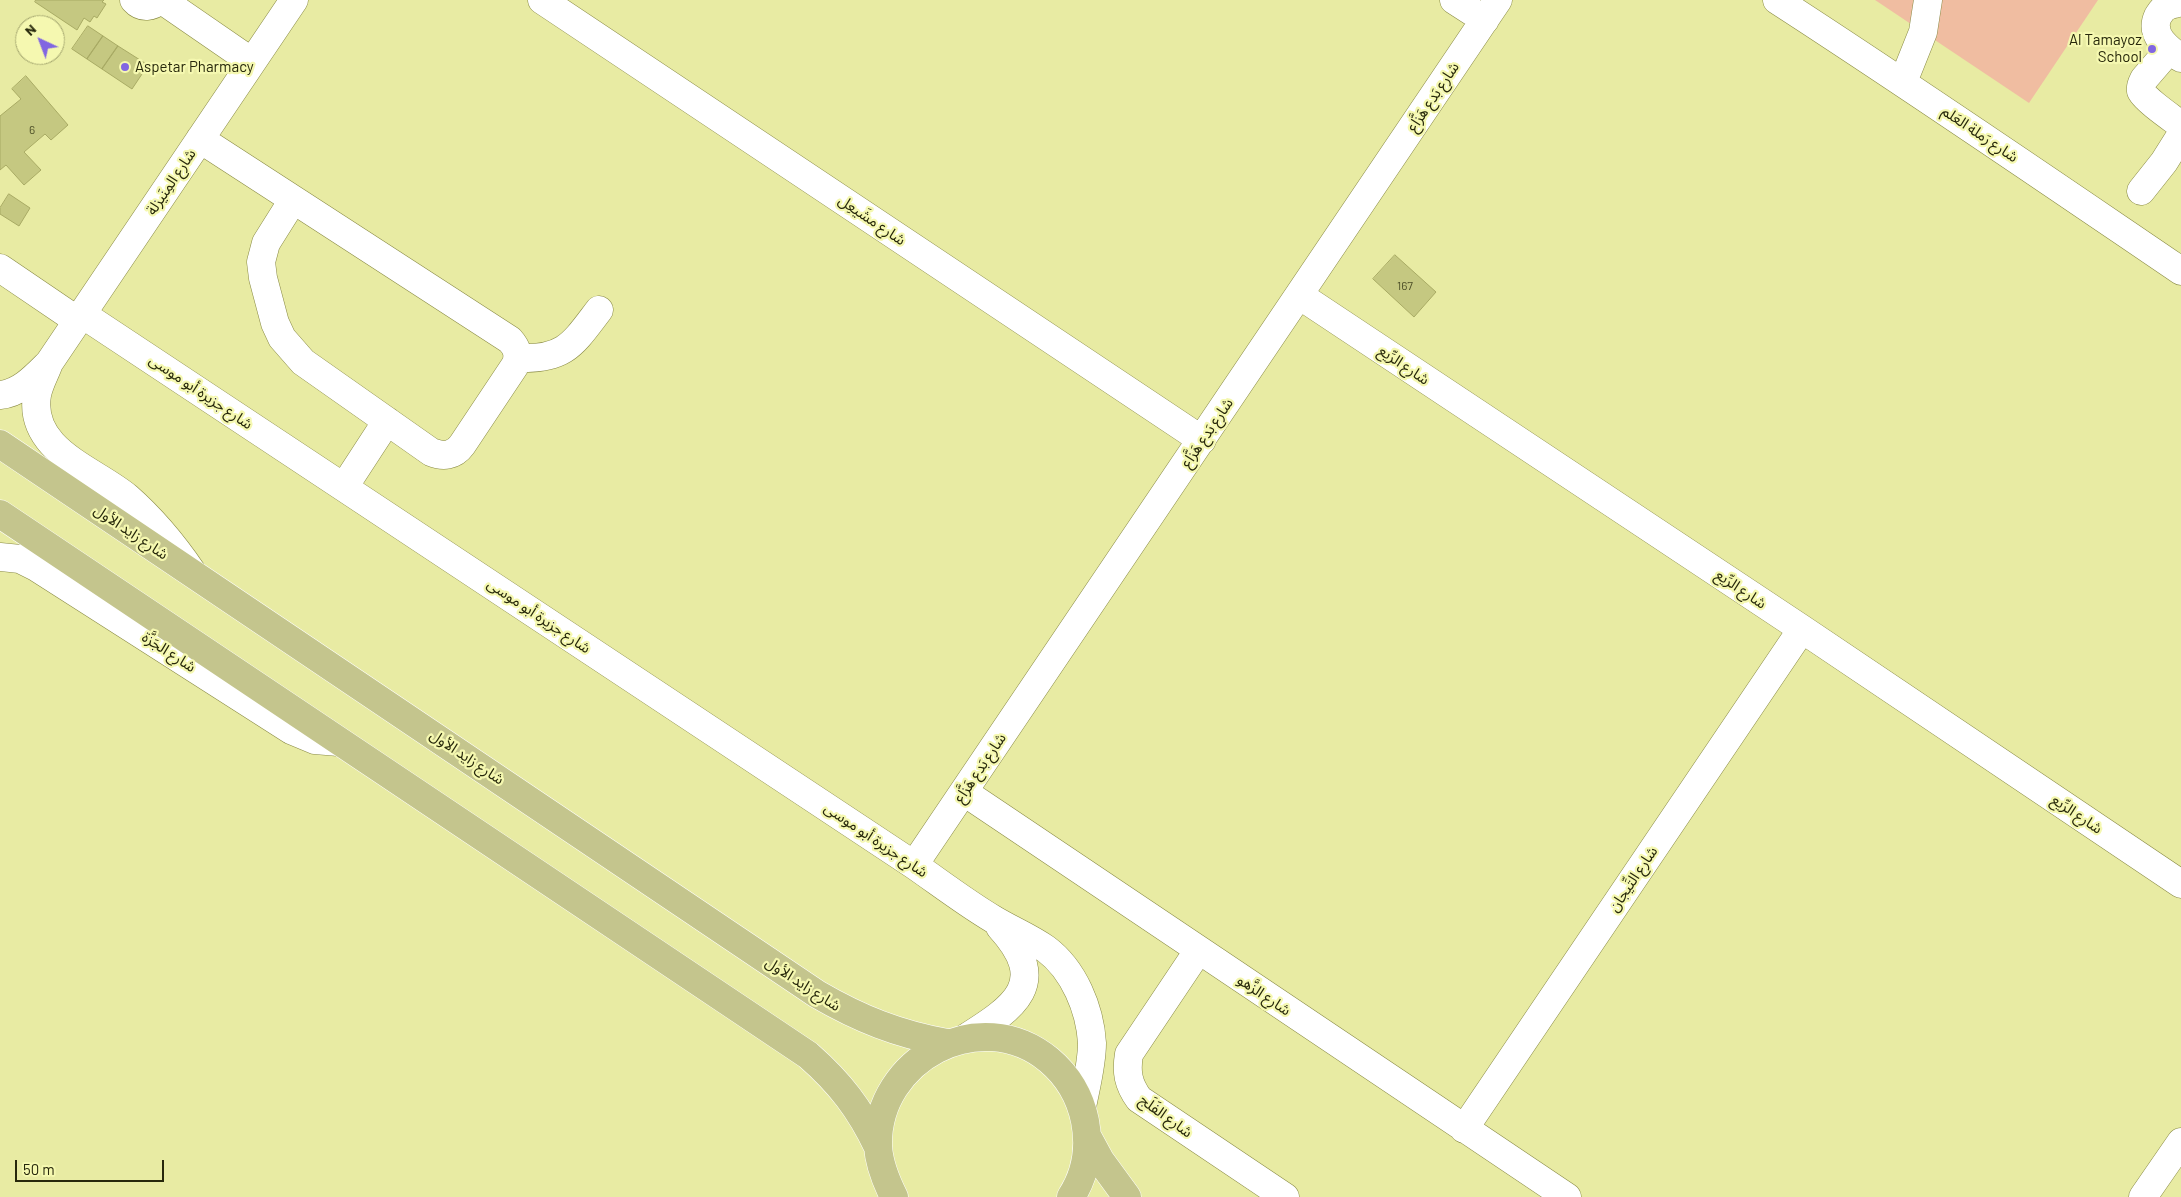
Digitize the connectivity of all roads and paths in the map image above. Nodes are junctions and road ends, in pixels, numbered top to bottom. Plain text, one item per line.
1 (134, 0) edge
2 (161, 0) edge
3 (294, 0) edge
4 (542, 0) edge
5 (1454, 0) edge
6 (1777, 0) edge
7 (1928, 0) edge
8 (2170, 5) edge
9 (1492, 10) edge
10 (2175, 54) edge
11 (252, 62) junction
12 (1903, 82) junction
13 (2180, 125) edge
14 (200, 139) junction
15 (2141, 191) dead end
16 (293, 200) junction
17 (0, 268) edge
18 (2181, 271) edge
19 (1299, 295) junction
20 (599, 310) dead end
21 (80, 317) junction
22 (518, 358) junction
23 (49, 363) junction
24 (0, 395) edge
25 (387, 421) junction
26 (1202, 440) junction
27 (0, 444) edge
28 (344, 487) junction
29 (0, 514) edge
30 (0, 557) edge
31 (192, 573) junction
32 (1802, 629) junction
33 (339, 742) junction
34 (964, 792) junction
35 (914, 865) junction
36 (2181, 884) edge
37 (994, 920) junction
38 (1198, 951) junction
39 (955, 1041) junction
40 (1082, 1107) junction
41 (1464, 1129) junction
42 (1088, 1136) junction
43 (2181, 1142) edge
44 (878, 1147) junction
45 (894, 1197) edge
46 (1071, 1197) edge
47 (1127, 1197) edge
48 (1285, 1197) edge
49 (1567, 1197) edge
50 (2144, 1197) edge

1 - 2 street
2 - 11 street
3 - 11 street, شارع المِنَيزلة
4 - 26 street, شارع مشَيعِل
5 - 9 street
6 - 12 street, شارع رَملة العَلم
7 - 12 street
8 - 10 street
9 - 19 street, شارع بَدع هَزَّاع
10 - 13 street
11 - 14 street, شارع المِنَيزلة
12 - 18 street, شارع رَملة العَلم
13 - 15 street
14 - 16 street
14 - 21 street, شارع المِنَيزلة
16 - 22 street
16 - 25 street
17 - 21 street, شارع جزيرة أبو موسى
19 - 26 street, شارع بَدع هَزَّاع
19 - 32 street, شارع الرِّيع
20 - 22 street
21 - 23 street, شارع المِنَيزلة
21 - 28 street, شارع جزيرة أبو موسى
22 - 25 street
23 - 24 street, شارع المِنَيزلة
23 - 31 street, شارع المِنَيزلة
25 - 28 street
26 - 34 street, شارع بَدع هَزَّاع
27 - 31 main road, شارع زايد الأول
28 - 35 street, شارع جزيرة أبو موسى
29 - 33 main road
30 - 33 street, شارع الجَزَّة
31 - 39 main road, شارع زايد الأول
32 - 36 street, شارع الرِّيع
32 - 41 street, شارع التِّيجان
33 - 44 main road
34 - 35 street, شارع بَدع هَزَّاع
34 - 38 street, شارع الزَّهو
35 - 37 street, شارع جزيرة أبو موسى
37 - 39 street, شارع جزيرة أبو موسى
37 - 40 street, شارع جزيرة أبو موسى
38 - 41 street, شارع الزَّهو
38 - 48 street, شارع الفَلَج
39 - 40 main road, شارع زايد الأول
39 - 44 main road
40 - 42 main road, شارع زايد الأول
41 - 49 street, شارع الزَّهو
42 - 46 main road
42 - 47 main road
43 - 50 street
44 - 45 main road

